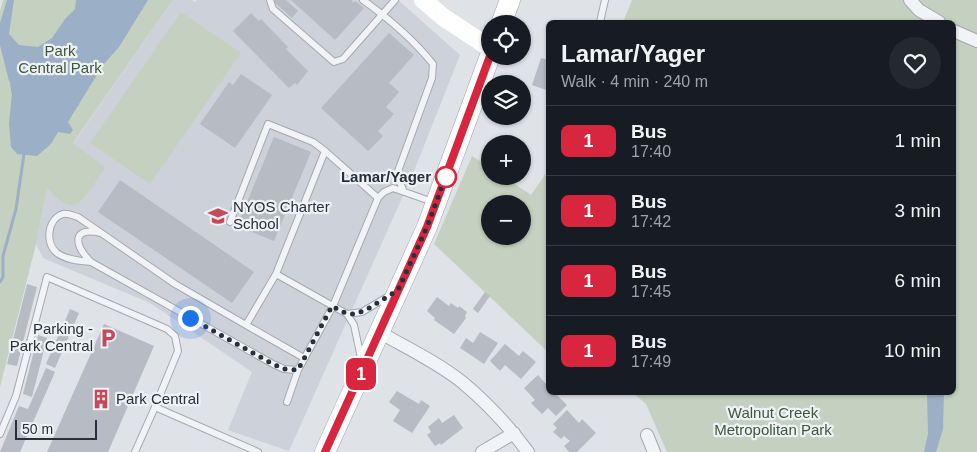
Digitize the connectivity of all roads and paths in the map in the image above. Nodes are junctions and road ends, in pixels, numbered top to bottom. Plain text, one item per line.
1 (270, 0) edge
2 (363, 0) edge
3 (395, 0) edge
4 (423, 0) edge
5 (510, 0) edge
6 (605, 0) edge
7 (910, 0) edge
8 (382, 14) junction
9 (505, 15) edge
10 (600, 20) edge
11 (936, 20) edge
12 (956, 32) edge
13 (977, 41) edge
14 (481, 42) edge
15 (487, 65) edge
16 (325, 151) junction
17 (403, 190) junction
18 (378, 198) junction
19 (436, 203) junction
20 (230, 222) dead end
21 (105, 234) junction
22 (91, 262) junction
23 (276, 274) junction
24 (398, 290) junction
25 (332, 306) junction
26 (347, 314) junction
27 (246, 325) junction
28 (379, 332) junction
29 (304, 358) junction
30 (363, 369) junction
31 (298, 370) junction
32 (287, 402) dead end
33 (155, 407) junction
34 (514, 433) junction
35 (0, 434) edge
36 (647, 435) dead end
37 (135, 452) edge
38 (258, 452) edge
39 (326, 452) edge
40 (482, 452) edge
41 (528, 452) edge
42 (654, 452) edge

1 - 8 lane
2 - 8 lane
3 - 8 lane
4 - 14 main road
5 - 9 main road
6 - 10 lane
7 - 11 street
8 - 17 lane
12 - 13 street
15 - 19 main road
16 - 18 lane
16 - 20 lane
16 - 23 lane
17 - 18 lane
17 - 19 lane
18 - 25 lane
19 - 24 main road
21 - 22 lane
21 - 22 lane
21 - 27 lane
22 - 31 lane
23 - 25 lane
23 - 27 lane
24 - 26 lane
24 - 28 main road
25 - 26 lane
25 - 29 lane
26 - 30 lane
27 - 29 lane
28 - 30 main road
28 - 34 street
29 - 31 lane
30 - 39 main road
31 - 32 lane
33 - 35 lane
33 - 37 lane
33 - 38 lane
34 - 40 street
34 - 41 street
36 - 42 street

